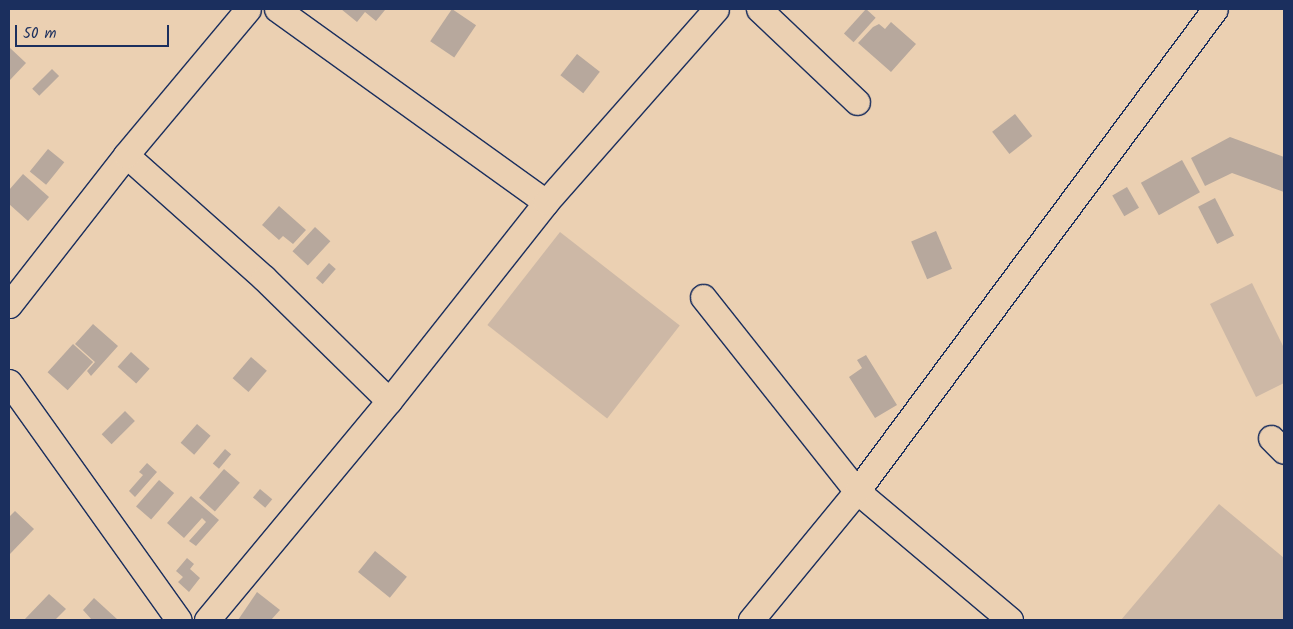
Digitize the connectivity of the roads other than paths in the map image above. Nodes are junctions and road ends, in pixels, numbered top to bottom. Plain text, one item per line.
1 (248, 9) edge
2 (277, 9) edge
3 (716, 9) edge
4 (759, 9) edge
5 (1214, 9) edge
6 (857, 102) dead end
7 (126, 155) junction
8 (546, 202) junction
9 (703, 297) dead end
10 (9, 305) edge
11 (9, 382) edge
12 (389, 401) junction
13 (857, 491) junction
14 (179, 620) edge
15 (207, 620) edge
16 (750, 620) edge
17 (1010, 620) edge

1 - 7 street
2 - 8 street
3 - 8 street
4 - 6 street
5 - 13 street
7 - 10 street
7 - 12 street
8 - 12 street
9 - 13 street
11 - 14 street
12 - 15 street
13 - 16 street
13 - 17 street

